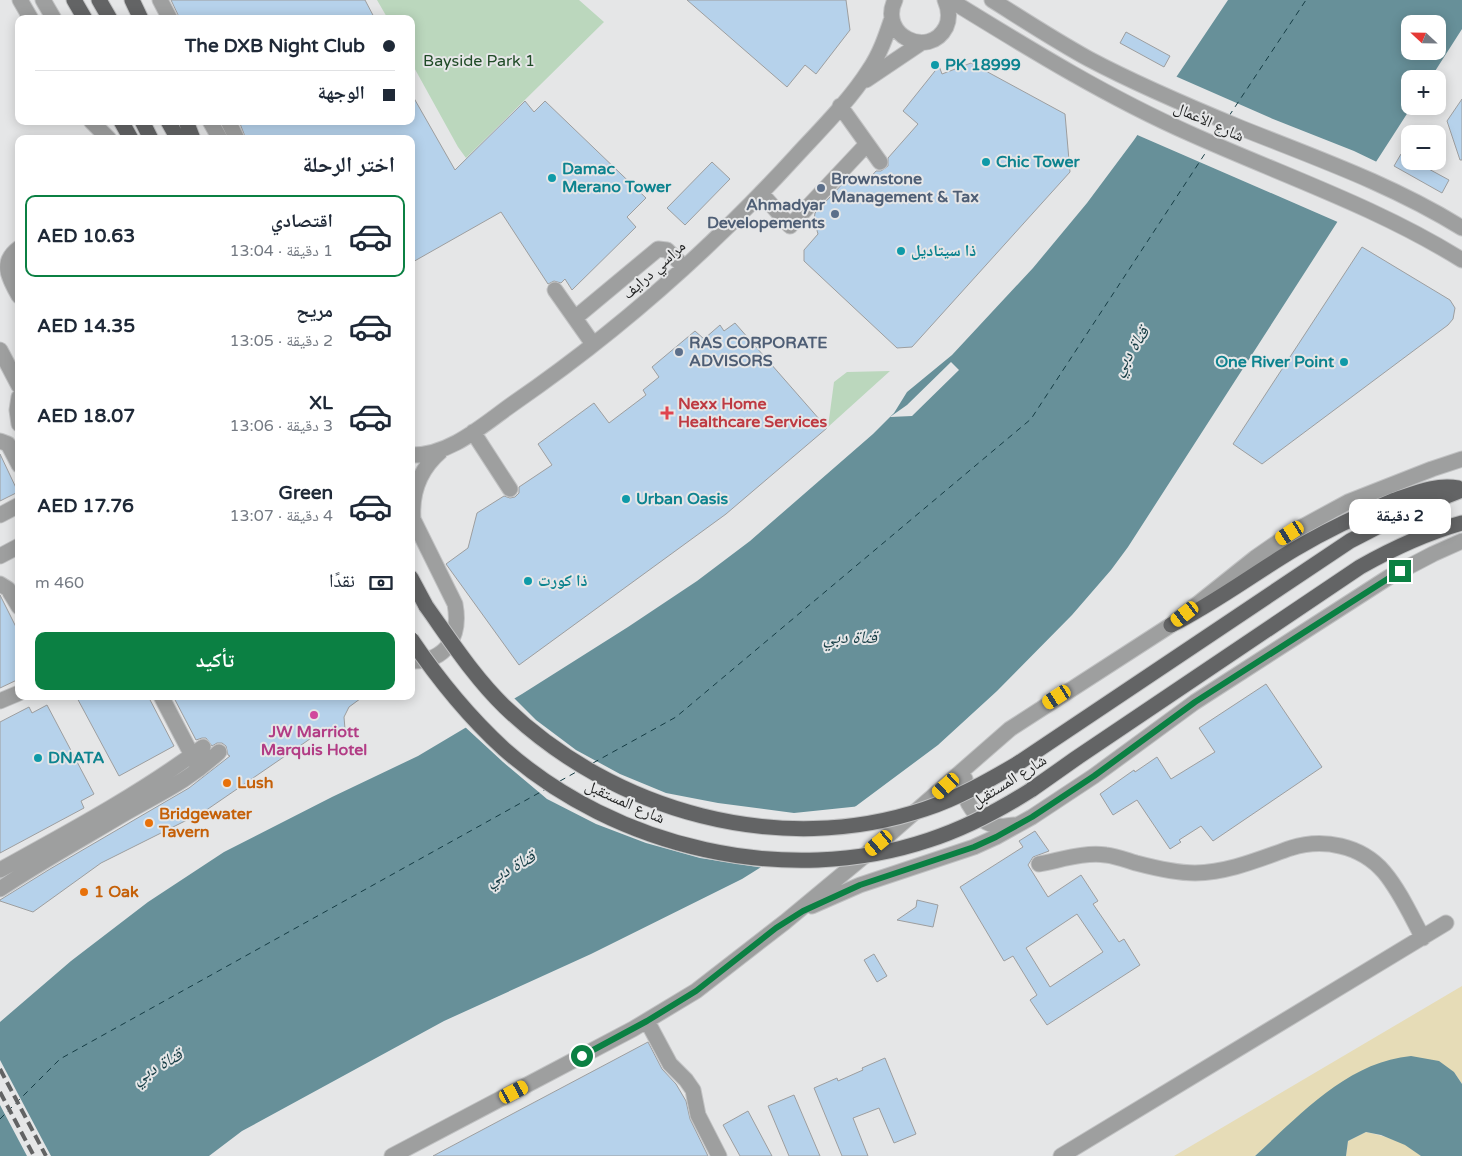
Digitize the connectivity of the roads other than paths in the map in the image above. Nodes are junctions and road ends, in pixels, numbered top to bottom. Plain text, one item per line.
1 (20, 0) edge
2 (43, 0) edge
3 (74, 0) edge
4 (99, 0) edge
5 (132, 0) edge
6 (160, 0) edge
7 (895, 0) edge
8 (992, 0) edge
9 (948, 1) edge
10 (29, 15) edge
11 (52, 15) edge
12 (83, 15) edge
13 (108, 15) edge
14 (139, 15) edge
15 (143, 15) edge
16 (168, 15) edge
17 (892, 18) junction
18 (921, 43) junction
19 (859, 85) junction
20 (840, 106) junction
21 (95, 125) edge
22 (105, 135) edge
23 (867, 144) junction
24 (880, 162) dead end
25 (761, 193) junction
26 (1462, 228) edge
27 (15, 251) edge
28 (1462, 260) edge
29 (684, 267) junction
30 (555, 290) dead end
31 (11, 292) edge
32 (575, 318) junction
33 (593, 344) junction
34 (2, 359) edge
35 (15, 380) edge
36 (473, 432) junction
37 (0, 440) edge
38 (444, 449) junction
39 (415, 455) edge
40 (15, 457) edge
41 (1462, 459) edge
42 (510, 489) dead end
43 (415, 490) edge
44 (1462, 490) edge
45 (15, 507) edge
46 (0, 515) edge
47 (415, 523) edge
48 (1462, 523) edge
49 (1462, 542) edge
50 (15, 548) edge
51 (0, 556) edge
52 (0, 584) edge
53 (415, 585) edge
54 (15, 600) edge
55 (1171, 624) junction
56 (415, 645) edge
57 (415, 662) edge
58 (15, 695) edge
59 (163, 700) edge
60 (0, 701) edge
61 (197, 751) junction
62 (219, 752) dead end
63 (968, 766) junction
64 (201, 770) junction
65 (1017, 825) junction
66 (87, 829) junction
67 (1039, 864) dead end
68 (0, 870) edge
69 (0, 889) edge
70 (785, 922) junction
71 (1446, 923) dead end
72 (1423, 938) junction
73 (647, 1021) junction
74 (401, 1154) edge
75 (720, 1156) edge
76 (1061, 1156) edge

1 - 10 street
2 - 11 street
3 - 12 main road
4 - 13 main road
5 - 14 main road
5 - 15 street
6 - 16 street
7 - 17 street, مراسي درايف
8 - 26 street, شارع الأعمال
9 - 18 street, مراسي درايف
9 - 28 street, شارع الأعمال
17 - 18 street
17 - 19 street, مراسي درايف
18 - 19 street, مراسي درايف
19 - 20 street, مراسي درايف
20 - 23 street
20 - 25 street, مراسي درايف
21 - 22 street
23 - 24 street
23 - 25 street
25 - 29 street, مراسي درايف
27 - 31 street
29 - 32 street
29 - 33 street, مراسي درايف
30 - 32 street
32 - 33 street
33 - 36 street, مراسي درايف
34 - 35 street
36 - 38 street, مراسي درايف
36 - 42 street
37 - 40 street
38 - 39 street, مراسي درايف
38 - 43 street, مراسي درايف
41 - 55 street
44 - 53 main road, شارع المستقبل, bridge
44 - 55 main road
45 - 46 street
47 - 57 street
48 - 56 main road, شارع المستقبل, bridge
49 - 65 street
50 - 51 street
52 - 54 street
55 - 63 street
58 - 60 street
59 - 61 street
61 - 64 street
61 - 66 street
62 - 64 street
63 - 65 street
63 - 70 street
64 - 66 street
65 - 70 street
66 - 68 street
66 - 69 street
67 - 72 street
70 - 73 street
71 - 72 street
72 - 76 street
73 - 74 street
73 - 75 street

